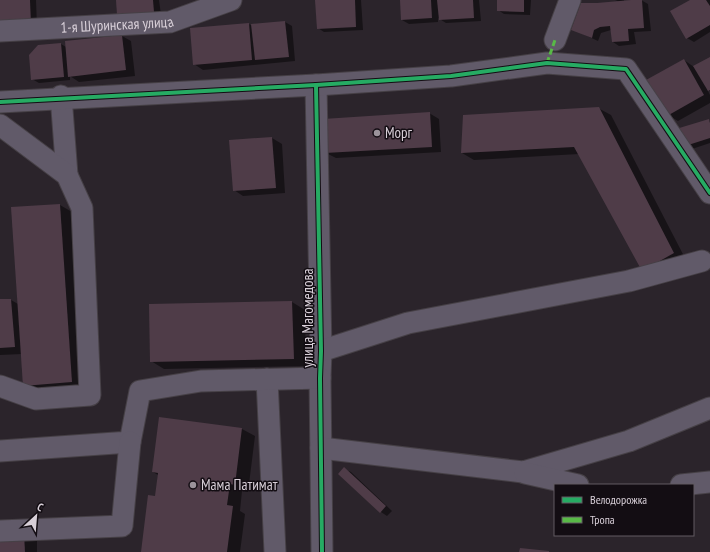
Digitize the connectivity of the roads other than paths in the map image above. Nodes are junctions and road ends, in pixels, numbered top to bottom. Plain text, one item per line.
1 (230, 0) edge
2 (570, 0) edge
3 (0, 31) edge
4 (555, 40) dead end
5 (316, 85) junction
6 (61, 97) junction
7 (0, 102) edge
8 (0, 125) edge
9 (67, 175) junction
10 (710, 193) edge
11 (707, 261) edge
12 (321, 351) junction
13 (320, 378) junction
14 (267, 379) junction
15 (0, 386) edge
16 (710, 408) edge
17 (130, 442) junction
18 (321, 448) junction
19 (0, 451) edge
20 (523, 472) junction
21 (710, 482) edge
22 (574, 484) edge
23 (691, 484) edge
24 (0, 531) edge
25 (275, 552) edge
26 (322, 552) edge

1 - 3 street, 1-я Шуринская улица
2 - 4 street
5 - 6 street
5 - 10 street
5 - 12 street, улица Магомедова
6 - 7 street
6 - 9 street
8 - 9 street
9 - 15 street
11 - 12 street
12 - 13 street, улица Магомедова
13 - 14 street
13 - 18 street, улица Магомедова
14 - 17 street
14 - 25 street
16 - 20 street
17 - 19 street
17 - 24 street
18 - 20 street
18 - 26 street, улица Магомедова
20 - 22 street
21 - 23 street

